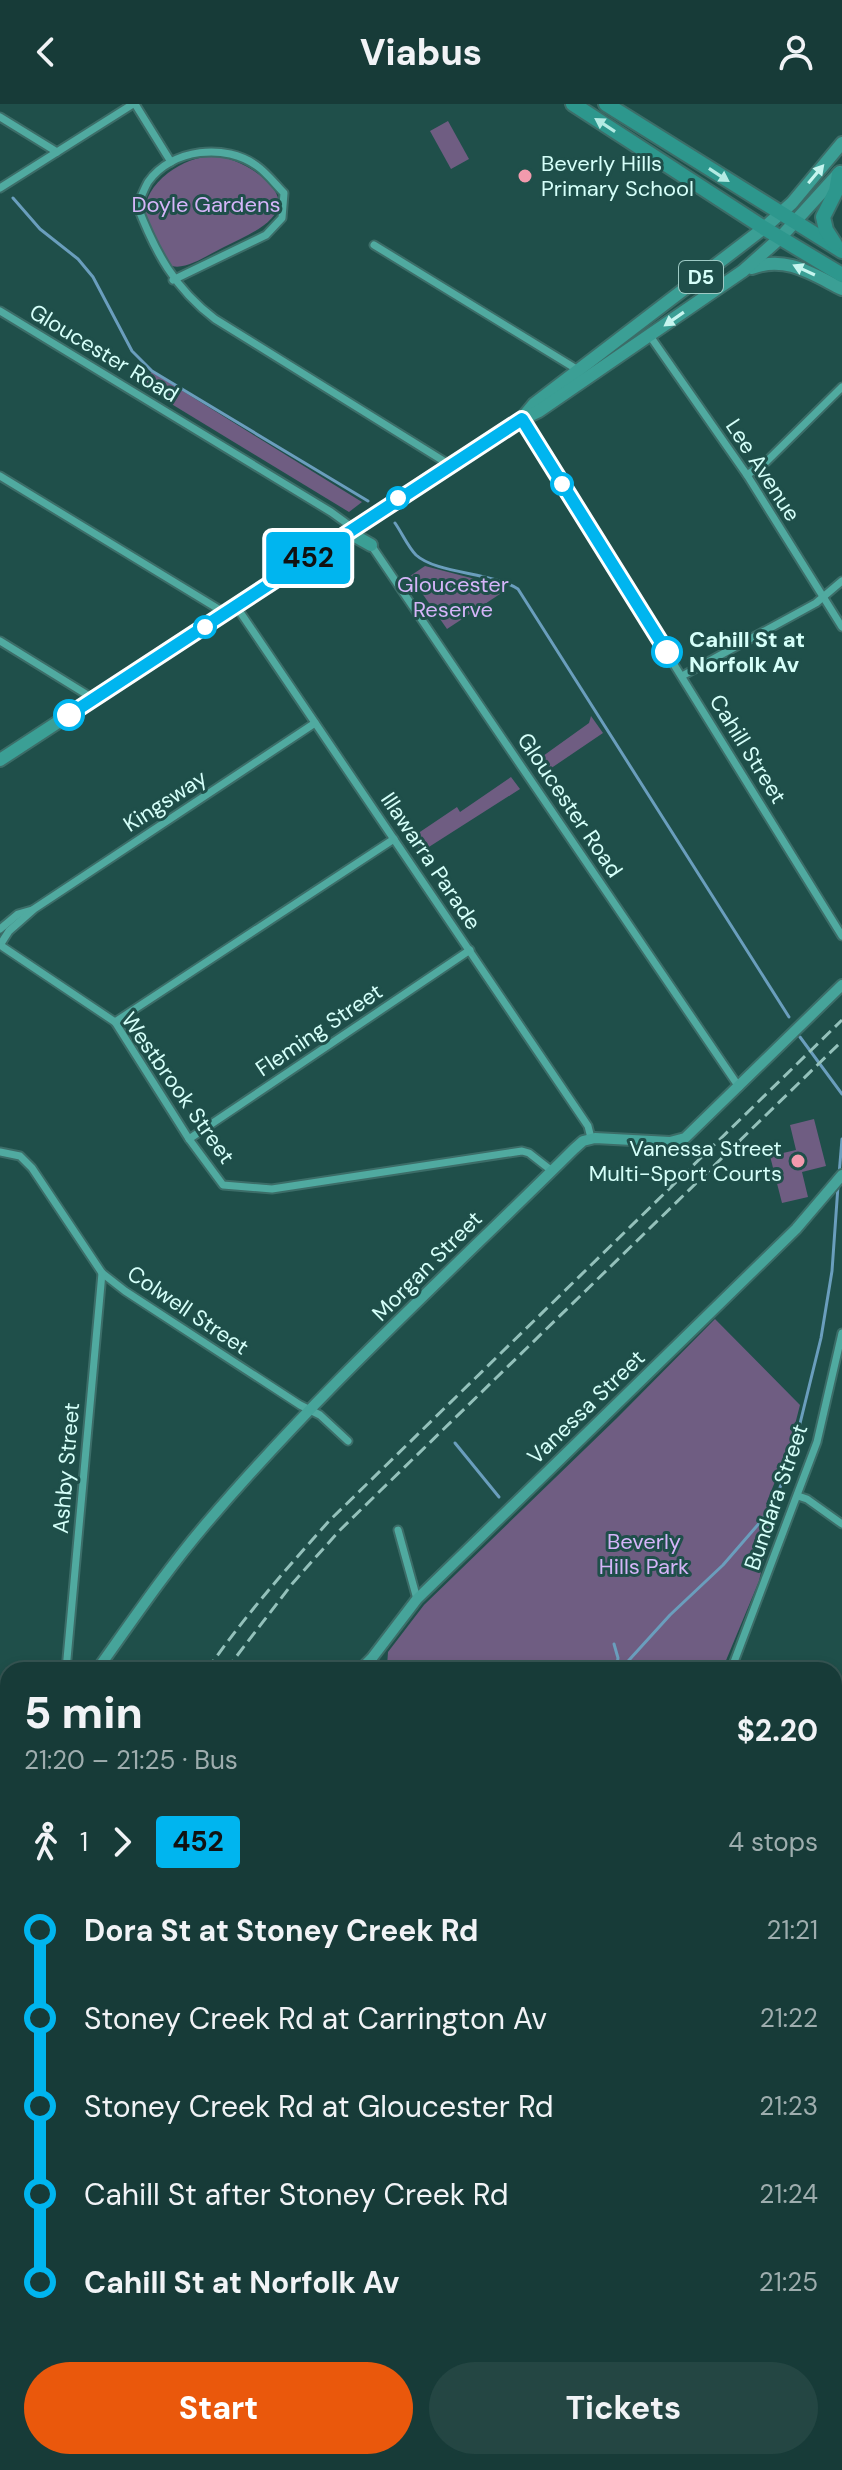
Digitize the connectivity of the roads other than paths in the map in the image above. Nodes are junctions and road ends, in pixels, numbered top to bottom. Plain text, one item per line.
1 (134, 104) edge
2 (573, 104) edge
3 (606, 104) edge
4 (0, 117) edge
5 (842, 143) edge
6 (57, 152) junction
7 (171, 162) junction
8 (841, 172) edge
9 (0, 188) edge
10 (781, 213) junction
11 (795, 222) junction
12 (764, 228) junction
13 (780, 238) junction
14 (374, 245) dead end
15 (840, 249) edge
16 (743, 271) junction
17 (842, 275) edge
18 (173, 280) junction
19 (842, 289) edge
20 (0, 311) edge
21 (650, 336) junction
22 (578, 370) junction
23 (842, 387) edge
24 (522, 419) junction
25 (450, 465) junction
26 (747, 475) junction
27 (0, 476) edge
28 (369, 517) junction
29 (353, 528) junction
30 (339, 537) junction
31 (371, 545) junction
32 (842, 581) edge
33 (824, 598) junction
34 (231, 610) junction
35 (842, 627) edge
36 (0, 641) edge
37 (682, 676) junction
38 (94, 699) junction
39 (315, 723) junction
40 (0, 760) edge
41 (394, 839) junction
42 (34, 909) junction
43 (0, 918) edge
44 (9, 920) junction
45 (0, 929) edge
46 (842, 936) edge
47 (2, 943) edge
48 (470, 950) junction
49 (1, 957) edge
50 (19, 959) junction
51 (842, 985) edge
52 (115, 1022) junction
53 (739, 1087) junction
54 (591, 1138) junction
55 (189, 1139) junction
56 (0, 1152) edge
57 (552, 1171) junction
58 (842, 1175) edge
59 (102, 1273) junction
60 (842, 1333) edge
61 (309, 1410) junction
62 (348, 1441) dead end
63 (798, 1496) junction
64 (842, 1524) edge
65 (398, 1530) dead end
66 (417, 1599) junction
67 (372, 1658) junction
68 (68, 1662) edge
69 (103, 1662) edge
70 (368, 1662) edge
71 (374, 1662) edge
72 (734, 1662) edge

1 - 6 street
1 - 7 street
12 -> 2 highway
3 -> 10 highway
4 - 6 street
10 -> 5 main road
6 - 9 street
7 - 18 street
7 - 18 street
8 - 11 main road
8 - 15 highway
10 - 11 highway
10 - 12 main road
11 - 13 main road
11 - 15 highway
12 - 13 highway
12 - 22 main road, D5
13 - 16 main road, D5
13 - 17 highway
14 - 22 street
19 -> 16 main road
16 -> 21 main road, D5
18 - 25 street
20 - 29 street, Gloucester Road
21 - 24 main road, D5
21 - 26 street, Lee Avenue
22 - 24 main road, D5
23 - 26 street
24 - 25 main road, D5
24 - 37 street, Cahill Street
25 - 28 main road, D5
26 - 33 street, Lee Avenue
27 - 34 street
28 - 29 main road, D5
28 - 31 main road
29 - 30 main road, D5
30 - 31 main road
30 - 34 main road, D5
31 - 53 street, Gloucester Road
32 - 33 street
33 - 35 street, Lee Avenue
33 - 37 street
34 - 38 main road, D5
34 - 39 street, Illawarra Parade
36 - 38 street
37 - 46 street, Cahill Street
38 - 40 main road, D5
39 - 41 street, Illawarra Parade
39 - 42 street, Kingsway
41 - 48 street, Illawarra Parade
41 - 52 street
42 - 44 street, Kingsway
42 - 47 street, Kingsway
43 - 44 street
44 - 45 street, Kingsway
47 - 49 street
47 - 50 street, Westbrook Street
48 - 54 street, Illawarra Parade
48 - 55 street, Fleming Street
49 - 50 street, Westbrook Street
50 - 52 street, Westbrook Street
51 - 53 street
52 - 55 street, Westbrook Street
53 - 54 street
54 - 57 street, Morgan Street
55 - 57 street, Westbrook Street
56 - 59 street, Colwell Street
57 - 61 street, Morgan Street
58 - 66 street, Vanessa Street
59 - 61 street, Colwell Street
59 - 68 street, Ashby Street
60 - 63 street, Bundara Street
61 - 62 street, Colwell Street
61 - 69 street, Morgan Street
63 - 64 street
63 - 72 street, Bundara Street
65 - 66 street
66 - 67 street, Vanessa Street
67 - 70 street, Vanessa Street
67 - 71 street

